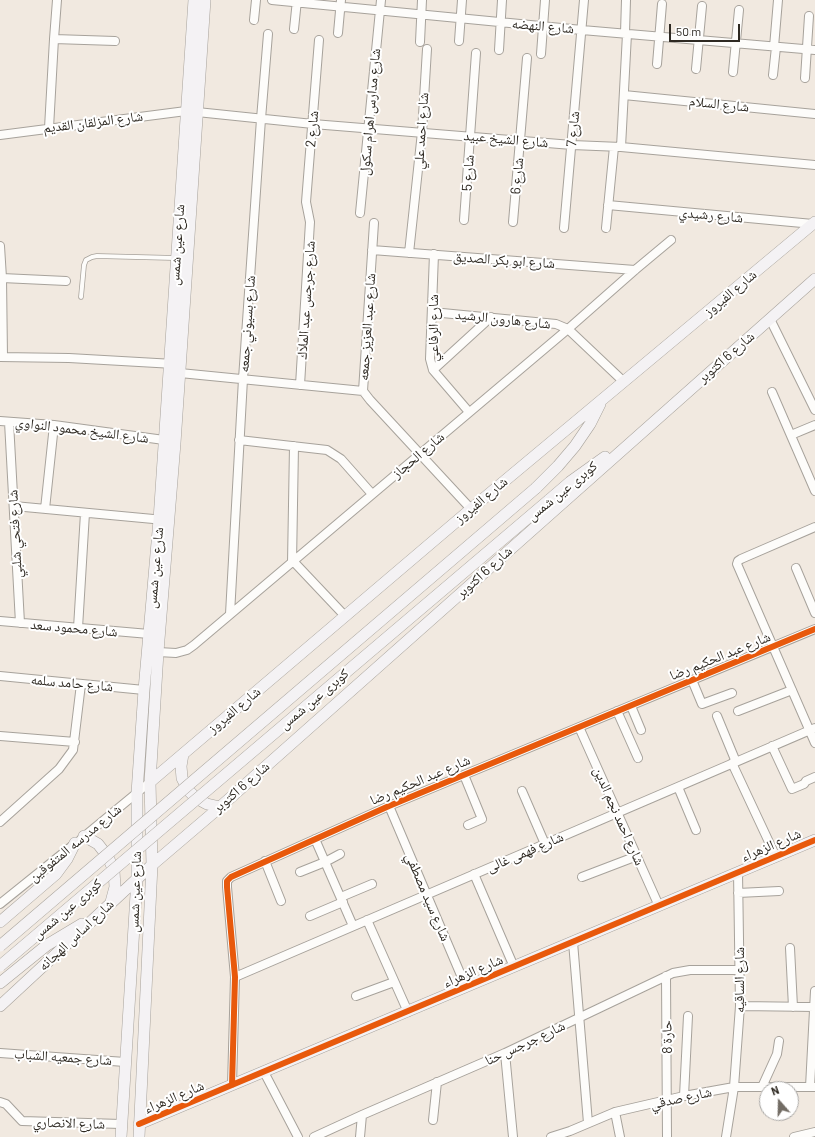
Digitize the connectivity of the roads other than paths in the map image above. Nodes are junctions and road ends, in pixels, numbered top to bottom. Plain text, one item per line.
1 (57, 0) edge
2 (194, 0) edge
3 (205, 0) edge
4 (256, 0) edge
5 (272, 0) edge
6 (381, 0) edge
7 (422, 0) edge
8 (462, 0) edge
9 (502, 0) edge
10 (545, 0) edge
11 (584, 0) edge
12 (626, 0) edge
13 (778, 0) edge
14 (297, 1) edge
15 (341, 3) edge
16 (662, 4) dead end
17 (702, 6) dead end
18 (739, 10) dead end
19 (380, 11) junction
20 (421, 15) junction
21 (810, 16) dead end
22 (461, 18) junction
23 (254, 20) dead end
24 (500, 22) junction
25 (543, 26) junction
26 (294, 29) dead end
27 (582, 30) junction
28 (338, 33) dead end
29 (268, 34) dead end
30 (626, 34) junction
31 (659, 37) junction
32 (54, 39) junction
33 (319, 40) dead end
34 (459, 40) dead end
35 (699, 40) junction
36 (115, 41) dead end
37 (420, 42) dead end
38 (736, 44) junction
39 (775, 47) junction
40 (427, 49) dead end
41 (499, 50) dead end
42 (811, 50) edge
43 (476, 54) dead end
44 (541, 54) dead end
45 (527, 58) dead end
46 (657, 64) dead end
47 (696, 69) dead end
48 (733, 72) dead end
49 (773, 75) dead end
50 (805, 78) dead end
51 (624, 95) junction
52 (192, 111) junction
53 (815, 114) edge
54 (261, 119) junction
55 (313, 124) junction
56 (49, 128) junction
57 (369, 128) junction
58 (422, 132) junction
59 (0, 135) edge
60 (470, 136) junction
61 (520, 140) junction
62 (572, 145) junction
63 (617, 147) junction
64 (815, 165) edge
65 (608, 205) junction
66 (360, 213) dead end
67 (310, 216) joint
68 (464, 220) dead end
69 (374, 222) dead end
70 (512, 222) dead end
71 (814, 223) edge
72 (564, 228) dead end
73 (606, 228) dead end
74 (671, 240) dead end
75 (0, 246) edge
76 (372, 250) junction
77 (409, 253) junction
78 (434, 254) junction
79 (176, 258) junction
80 (635, 270) junction
81 (2, 278) junction
82 (815, 280) edge
83 (66, 281) dead end
84 (82, 297) dead end
85 (432, 312) junction
86 (491, 317) junction
87 (770, 319) junction
88 (568, 329) junction
89 (2, 358) edge
90 (177, 367) junction
91 (434, 370) junction
92 (243, 379) junction
93 (624, 382) junction
94 (300, 385) junction
95 (363, 391) junction
96 (772, 392) dead end
97 (602, 400) junction
98 (815, 410) edge
99 (469, 412) junction
100 (4, 421) edge
101 (54, 425) junction
102 (815, 425) edge
103 (791, 435) junction
104 (634, 439) junction
105 (164, 440) junction
106 (239, 440) junction
107 (294, 446) junction
108 (419, 454) junction
109 (815, 491) edge
110 (372, 494) junction
111 (14, 506) junction
112 (45, 509) junction
113 (471, 509) junction
114 (86, 513) junction
115 (164, 520) junction
116 (815, 527) edge
117 (292, 562) junction
118 (796, 568) dead end
119 (815, 613) edge
120 (230, 614) junction
121 (345, 616) junction
122 (0, 621) edge
123 (20, 623) junction
124 (78, 628) junction
125 (815, 629) edge
126 (149, 634) junction
127 (773, 647) junction
128 (158, 652) junction
129 (0, 676) edge
130 (692, 680) junction
131 (81, 684) junction
132 (144, 690) junction
133 (792, 690) junction
134 (732, 693) dead end
135 (631, 706) junction
136 (738, 711) dead end
137 (617, 712) junction
138 (717, 716) dead end
139 (579, 727) junction
140 (812, 729) edge
141 (640, 730) dead end
142 (0, 736) edge
143 (75, 742) junction
144 (815, 744) edge
145 (772, 746) junction
146 (183, 754) junction
147 (638, 758) dead end
148 (734, 763) junction
149 (464, 775) junction
150 (815, 776) edge
151 (150, 782) junction
152 (678, 786) junction
153 (522, 791) dead end
154 (137, 792) junction
155 (389, 806) junction
156 (220, 807) junction
157 (618, 812) junction
158 (0, 822) edge
159 (468, 825) dead end
160 (696, 830) dead end
161 (84, 836) junction
162 (316, 839) junction
163 (815, 840) edge
164 (75, 843) junction
165 (545, 844) junction
166 (340, 854) dead end
167 (637, 856) junction
168 (776, 857) junction
169 (265, 861) junction
170 (326, 862) junction
171 (152, 865) junction
172 (300, 872) dead end
173 (738, 872) junction
174 (474, 874) junction
175 (582, 877) dead end
176 (137, 878) junction
177 (372, 884) dead end
178 (779, 891) dead end
179 (738, 893) junction
180 (427, 894) junction
181 (342, 900) junction
182 (282, 901) dead end
183 (111, 903) junction
184 (0, 904) edge
185 (659, 906) junction
186 (310, 916) dead end
187 (95, 917) junction
188 (366, 920) junction
189 (0, 922) edge
190 (353, 926) junction
191 (573, 942) junction
192 (0, 946) edge
193 (790, 948) dead end
194 (0, 966) edge
195 (514, 967) junction
196 (739, 970) junction
197 (666, 976) junction
198 (235, 977) junction
199 (2, 981) edge
200 (394, 982) junction
201 (466, 987) junction
202 (815, 991) edge
203 (356, 996) dead end
204 (0, 1006) edge
205 (740, 1006) junction
206 (793, 1007) junction
207 (815, 1007) edge
208 (408, 1012) junction
209 (688, 1016) dead end
210 (580, 1018) junction
211 (779, 1041) dead end
212 (0, 1052) edge
213 (506, 1053) junction
214 (125, 1062) junction
215 (264, 1072) junction
216 (765, 1081) edge
217 (437, 1082) junction
218 (232, 1085) junction
219 (734, 1087) junction
220 (759, 1087) edge
221 (799, 1087) edge
222 (812, 1087) edge
223 (684, 1096) junction
224 (667, 1099) junction
225 (0, 1102) edge
226 (615, 1112) junction
227 (362, 1115) junction
228 (433, 1120) dead end
229 (588, 1123) junction
230 (122, 1124) junction
231 (140, 1124) junction
232 (815, 1132) edge
233 (121, 1137) edge
234 (139, 1137) edge
235 (298, 1137) edge
236 (314, 1137) edge
237 (360, 1137) edge
238 (513, 1137) edge
239 (551, 1137) edge
240 (620, 1137) edge
241 (667, 1137) edge
242 (726, 1137) edge
243 (794, 1137) edge

1 - 32 street
2 - 52 main road, شارع عين شمس
3 - 52 main road, شارع عين شمس
4 - 23 street
5 - 14 street, شارع النهضه
6 - 19 street, شارع مدارس اهرام سكول
7 - 20 street
8 - 22 street
9 - 24 street
10 - 25 street
11 - 27 street, شارع 7
12 - 30 street
13 - 39 street
14 - 15 street, شارع النهضه
14 - 26 street
15 - 19 street, شارع النهضه
15 - 28 street
16 - 31 street
17 - 35 street
18 - 38 street
19 - 20 street, شارع النهضه
19 - 57 street, شارع مدارس اهرام سكول
20 - 22 street, شارع النهضه
20 - 37 street
21 - 42 street
22 - 24 street, شارع النهضه
22 - 34 street
24 - 25 street, شارع النهضه
24 - 41 street
25 - 27 street, شارع النهضه
25 - 44 street
27 - 30 street, شارع النهضه
27 - 62 street, شارع 7
29 - 54 street, شارع بسيوني جمعه
30 - 31 street, شارع النهضه
30 - 51 street
31 - 35 street, شارع النهضه
31 - 46 street
32 - 36 street
32 - 56 street
33 - 55 street, شارع 2
35 - 38 street, شارع النهضه
35 - 47 street
38 - 39 street, شارع النهضه
38 - 48 street
39 - 42 street, شارع النهضه
39 - 49 street
40 - 58 street, شارع احمد علي
42 - 50 street
43 - 60 street, شارع 5
45 - 61 street, شارع 6
51 - 53 street, شارع السلام
51 - 63 street
52 - 54 street, شارع الشيخ عبيد
52 - 56 street, شارع المزلقان القديم
52 - 79 main road, شارع عين شمس
52 - 90 main road, شارع عين شمس
54 - 55 street, شارع الشيخ عبيد
54 - 92 street, شارع بسيوني جمعه
55 - 57 street, شارع الشيخ عبيد
55 - 67 street, شارع 2
56 - 59 street, شارع المزلقان القديم
57 - 58 street, شارع الشيخ عبيد
57 - 66 street, شارع مدارس اهرام سكول
58 - 60 street, شارع الشيخ عبيد
58 - 77 street, شارع احمد علي
60 - 61 street, شارع الشيخ عبيد
60 - 68 street, شارع 5
61 - 62 street, شارع الشيخ عبيد
61 - 70 street, شارع 6
62 - 63 street, شارع الشيخ عبيد
62 - 72 street, شارع 7
63 - 64 street, شارع الشيخ عبيد
63 - 65 street
65 - 71 street, شارع رشيدي
65 - 73 street
67 - 94 street, شارع جرجس عبد الملاك
69 - 76 street, شارع عبد العزيز جمعه
71 - 93 main road, شارع الفيروز
74 - 80 street, شارع الحجاز
75 - 81 street
76 - 77 street, شارع ابو بكر الصديق
76 - 95 street, شارع عبد العزيز جمعه
77 - 78 street, شارع ابو بكر الصديق
78 - 80 street, شارع ابو بكر الصديق
78 - 85 street, شارع الرفاعي
79 - 84 lane
79 - 90 main road, شارع عين شمس
80 - 88 street, شارع الحجاز
81 - 83 street
81 - 89 street
82 - 87 main road, شارع 6 اكتوبر
85 - 86 street, شارع هارون الرشيد
85 - 91 street, شارع الرفاعي
86 - 88 street, شارع هارون الرشيد
86 - 91 street
87 - 98 street
87 - 104 main road, شارع 6 اكتوبر
88 - 93 street, شارع هارون الرشيد
88 - 99 street, شارع الحجاز
89 - 90 street
90 - 92 street
90 - 105 main road, شارع عين شمس
90 - 115 main road, شارع عين شمس
91 - 99 street, شارع الرفاعي
92 - 94 street
92 - 106 street, شارع بسيوني جمعه
93 - 97 main road, شارع الفيروز
94 - 95 street
95 - 108 street, شارع عبد العزيز جمعه
96 - 103 street
97 - 113 main road, شارع الفيروز
97 - 192 main road, كوبرى عين شمس, bridge
99 - 108 street, شارع الحجاز
100 - 101 street, شارع الشيخ محمود النواوي
100 - 111 street, شارع فتحي شلبي
101 - 105 street, شارع الشيخ محمود النواوي
101 - 112 street
102 - 103 street
103 - 109 street
104 - 156 main road, شارع 6 اكتوبر
104 - 194 main road, كوبرى عين شمس, bridge
105 - 115 main road, شارع عين شمس
106 - 107 street
106 - 120 street, شارع بسيوني جمعه
107 - 110 street
107 - 117 street
108 - 110 street, شارع الحجاز
108 - 113 street, شارع عبد العزيز جمعه
110 - 117 street, شارع الحجاز
111 - 112 street
111 - 123 street, شارع فتحي شلبي
112 - 114 street
113 - 121 main road, شارع الفيروز
114 - 115 street
114 - 124 street
115 - 126 main road, شارع عين شمس
115 - 128 main road, شارع عين شمس
116 - 127 street
117 - 120 street, شارع الحجاز
117 - 121 street
118 - 119 street
120 - 128 street, شارع الحجاز
121 - 146 main road, شارع الفيروز
122 - 123 street, شارع محمود سعد
123 - 124 street, شارع محمود سعد
124 - 126 street, شارع محمود سعد
125 - 127 street, شارع عبد الحكيم رضا
126 - 132 main road, شارع عين شمس
127 - 130 street, شارع عبد الحكيم رضا
127 - 133 street
128 - 151 main road, شارع عين شمس
129 - 131 street, شارع حامد سلمه
130 - 134 street
130 - 135 street, شارع عبد الحكيم رضا
131 - 132 street, شارع حامد سلمه
131 - 143 street
132 - 154 main road, شارع عين شمس
133 - 136 street
133 - 140 street
135 - 137 street, شارع عبد الحكيم رضا
135 - 141 street
137 - 139 street, شارع عبد الحكيم رضا
137 - 147 street
138 - 148 street
139 - 149 street, شارع عبد الحكيم رضا
139 - 157 street, شارع احمد نجم الدين
140 - 144 street
140 - 145 street, شارع فهمى غالى
142 - 143 street
143 - 158 street
145 - 148 street, شارع فهمى غالى
145 - 150 street
146 - 151 main road, شارع الفيروز
146 - 156 main road
148 - 152 street, شارع فهمى غالى
148 - 168 street
149 - 155 street, شارع عبد الحكيم رضا
149 - 159 street
151 - 154 street, شارع مدرسه المتفوقين
151 - 171 main road, شارع عين شمس
152 - 157 street, شارع فهمى غالى
152 - 160 street
153 - 165 street
154 - 161 street, شارع مدرسه المتفوقين
154 - 176 main road, شارع عين شمس
155 - 162 street, شارع عبد الحكيم رضا
155 - 180 street, شارع سيد مصطفي
156 - 171 main road, شارع 6 اكتوبر
157 - 165 street, شارع فهمى غالى
157 - 167 street, شارع احمد نجم الدين
161 - 164 street, شارع مدرسه المتفوقين
161 - 183 main road
162 - 169 street, شارع عبد الحكيم رضا
162 - 170 street
163 - 168 main road, شارع الزهراء
164 - 184 street, شارع مدرسه المتفوقين
164 - 189 main road
165 - 174 street, شارع فهمى غالى
166 - 170 street
167 - 175 street
167 - 185 street, شارع احمد نجم الدين
168 - 173 main road, شارع الزهراء
169 - 182 street
169 - 198 street, شارع عبد الحكيم رضا
170 - 172 street
170 - 181 street
171 - 176 main road, شارع اساس الهجانه
171 - 231 main road, شارع عين شمس
173 - 179 street, شارع الساقيه
173 - 185 main road, شارع الزهراء
174 - 180 street, شارع فهمى غالى
174 - 195 street
176 - 183 main road, شارع اساس الهجانه
176 - 214 main road, شارع عين شمس
177 - 181 street
178 - 179 street
179 - 196 street, شارع الساقيه
180 - 188 street, شارع فهمى غالى
180 - 201 street, شارع سيد مصطفي
181 - 186 street
181 - 190 street
183 - 187 main road, شارع اساس الهجانه
185 - 191 main road, شارع الزهراء
187 - 199 main road
187 - 204 main road, شارع اساس الهجانه
188 - 190 street, شارع فهمى غالى
188 - 200 street
190 - 198 street, شارع فهمى غالى
191 - 195 main road, شارع الزهراء
191 - 210 street
193 - 206 street
195 - 201 main road, شارع الزهراء
196 - 197 street, شارع جرجس حنا
196 - 205 street, شارع الساقيه
197 - 210 street, شارع جرجس حنا
197 - 224 street, حارة 8
198 - 218 street, شارع عبد الحكيم رضا
200 - 203 street
200 - 208 street
201 - 208 main road, شارع الزهراء
202 - 207 street
205 - 206 street
205 - 219 street, شارع الساقيه
206 - 207 street
207 - 222 street
208 - 215 main road, شارع الزهراء
209 - 223 street
210 - 213 street, شارع جرجس حنا
210 - 229 street
211 - 216 street
212 - 214 street, شارع جمعيه الشباب
213 - 217 street, شارع جرجس حنا
213 - 238 street
214 - 230 main road, شارع عين شمس
215 - 218 main road, شارع الزهراء
215 - 235 street
217 - 227 street, شارع جرجس حنا
217 - 228 street
218 - 231 main road, شارع الزهراء
219 - 220 street, شارع صدقي
219 - 223 street, شارع صدقي
219 - 242 street, شارع الساقيه
221 - 222 street, شارع صدقي
223 - 224 street, شارع صدقي
224 - 226 street, شارع صدقي
224 - 241 street, حارة 8
225 - 230 street, شارع الانصاري
226 - 229 street, شارع صدقي
226 - 240 street
227 - 236 street, شارع جرجس حنا
227 - 237 street
229 - 239 street, شارع صدقي
230 - 233 main road, شارع عين شمس
231 - 234 main road, شارع عين شمس
232 - 243 street

